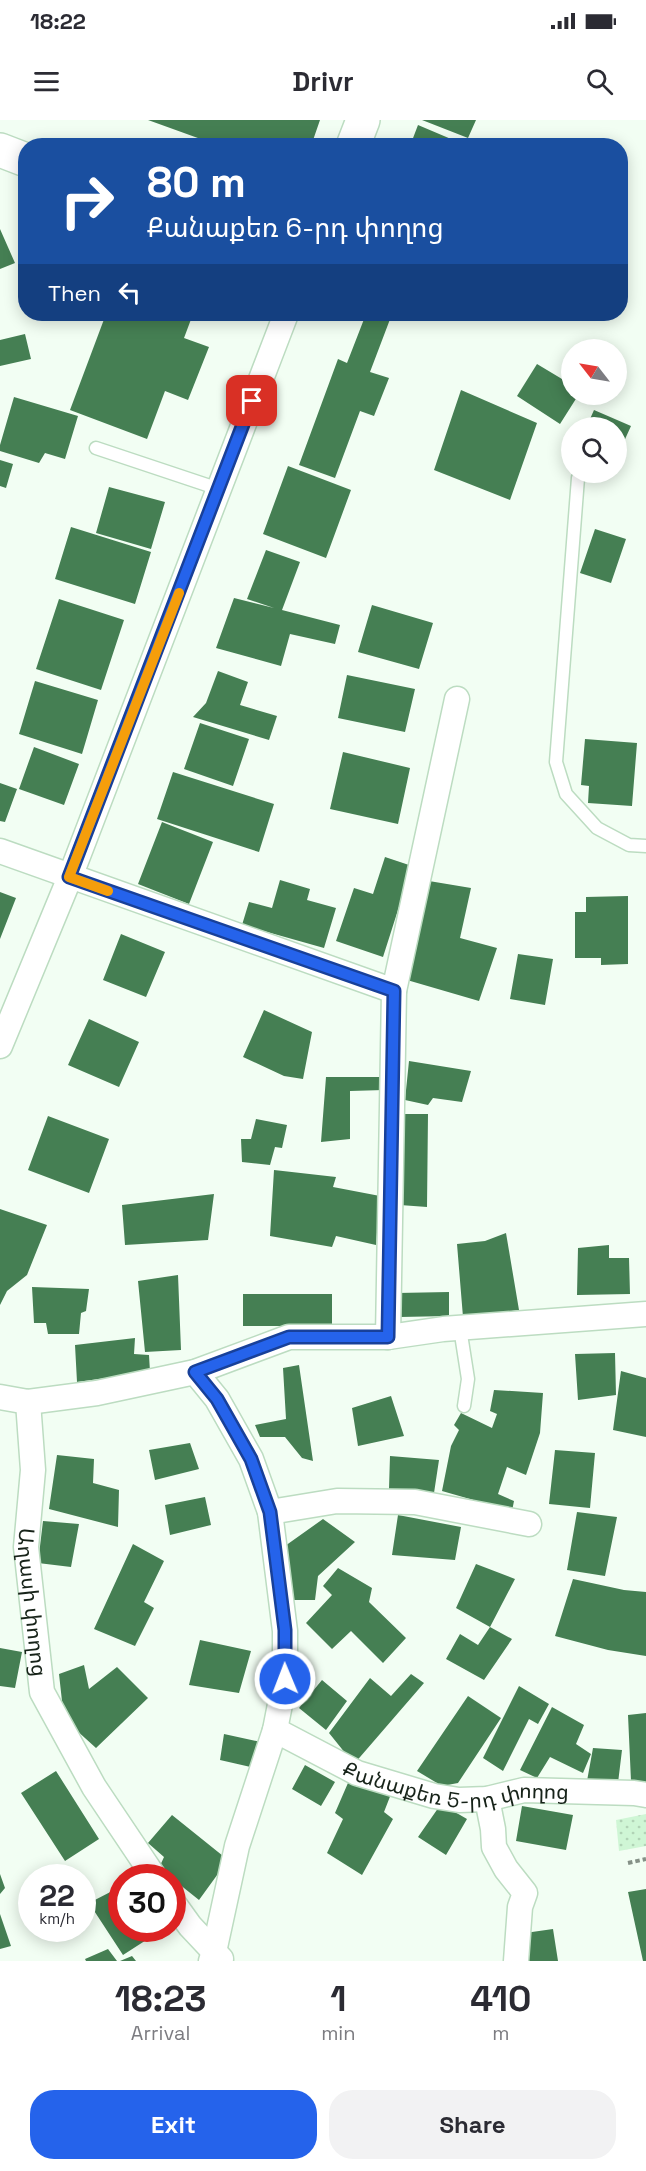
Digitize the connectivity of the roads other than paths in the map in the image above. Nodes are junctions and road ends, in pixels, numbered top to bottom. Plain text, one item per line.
1 (363, 120) edge
2 (356, 138) edge
3 (0, 150) edge
4 (18, 157) edge
5 (283, 321) edge
6 (96, 448) dead end
7 (578, 483) edge
8 (219, 489) junction
9 (457, 699) dead end
10 (646, 846) edge
11 (0, 851) edge
12 (69, 877) junction
13 (394, 991) junction
14 (0, 1046) edge
15 (646, 1314) edge
16 (460, 1328) junction
17 (388, 1337) junction
18 (195, 1372) junction
19 (0, 1397) edge
20 (28, 1402) junction
21 (464, 1406) dead end
22 (270, 1512) junction
23 (529, 1524) dead end
24 (275, 1730) junction
25 (646, 1795) edge
26 (487, 1799) junction
27 (146, 1864) edge
28 (186, 1920) edge
29 (216, 1958) edge
30 (516, 1961) edge

1 - 2 street
3 - 4 street
5 - 8 street
6 - 8 lane
7 - 10 lane
8 - 12 street
9 - 13 street
11 - 12 street
12 - 13 street
12 - 14 street
13 - 17 street
15 - 16 street
16 - 17 street
16 - 21 lane
17 - 18 street
18 - 20 street
18 - 22 street
19 - 20 street
20 - 27 street, Աղասի փողոց
22 - 23 street
22 - 24 street
24 - 26 street, Քանաքեռ 5-րդ փողոց
24 - 29 street
25 - 26 street, Քանաքեռ 5-րդ փողոց
26 - 30 street
28 - 29 street

